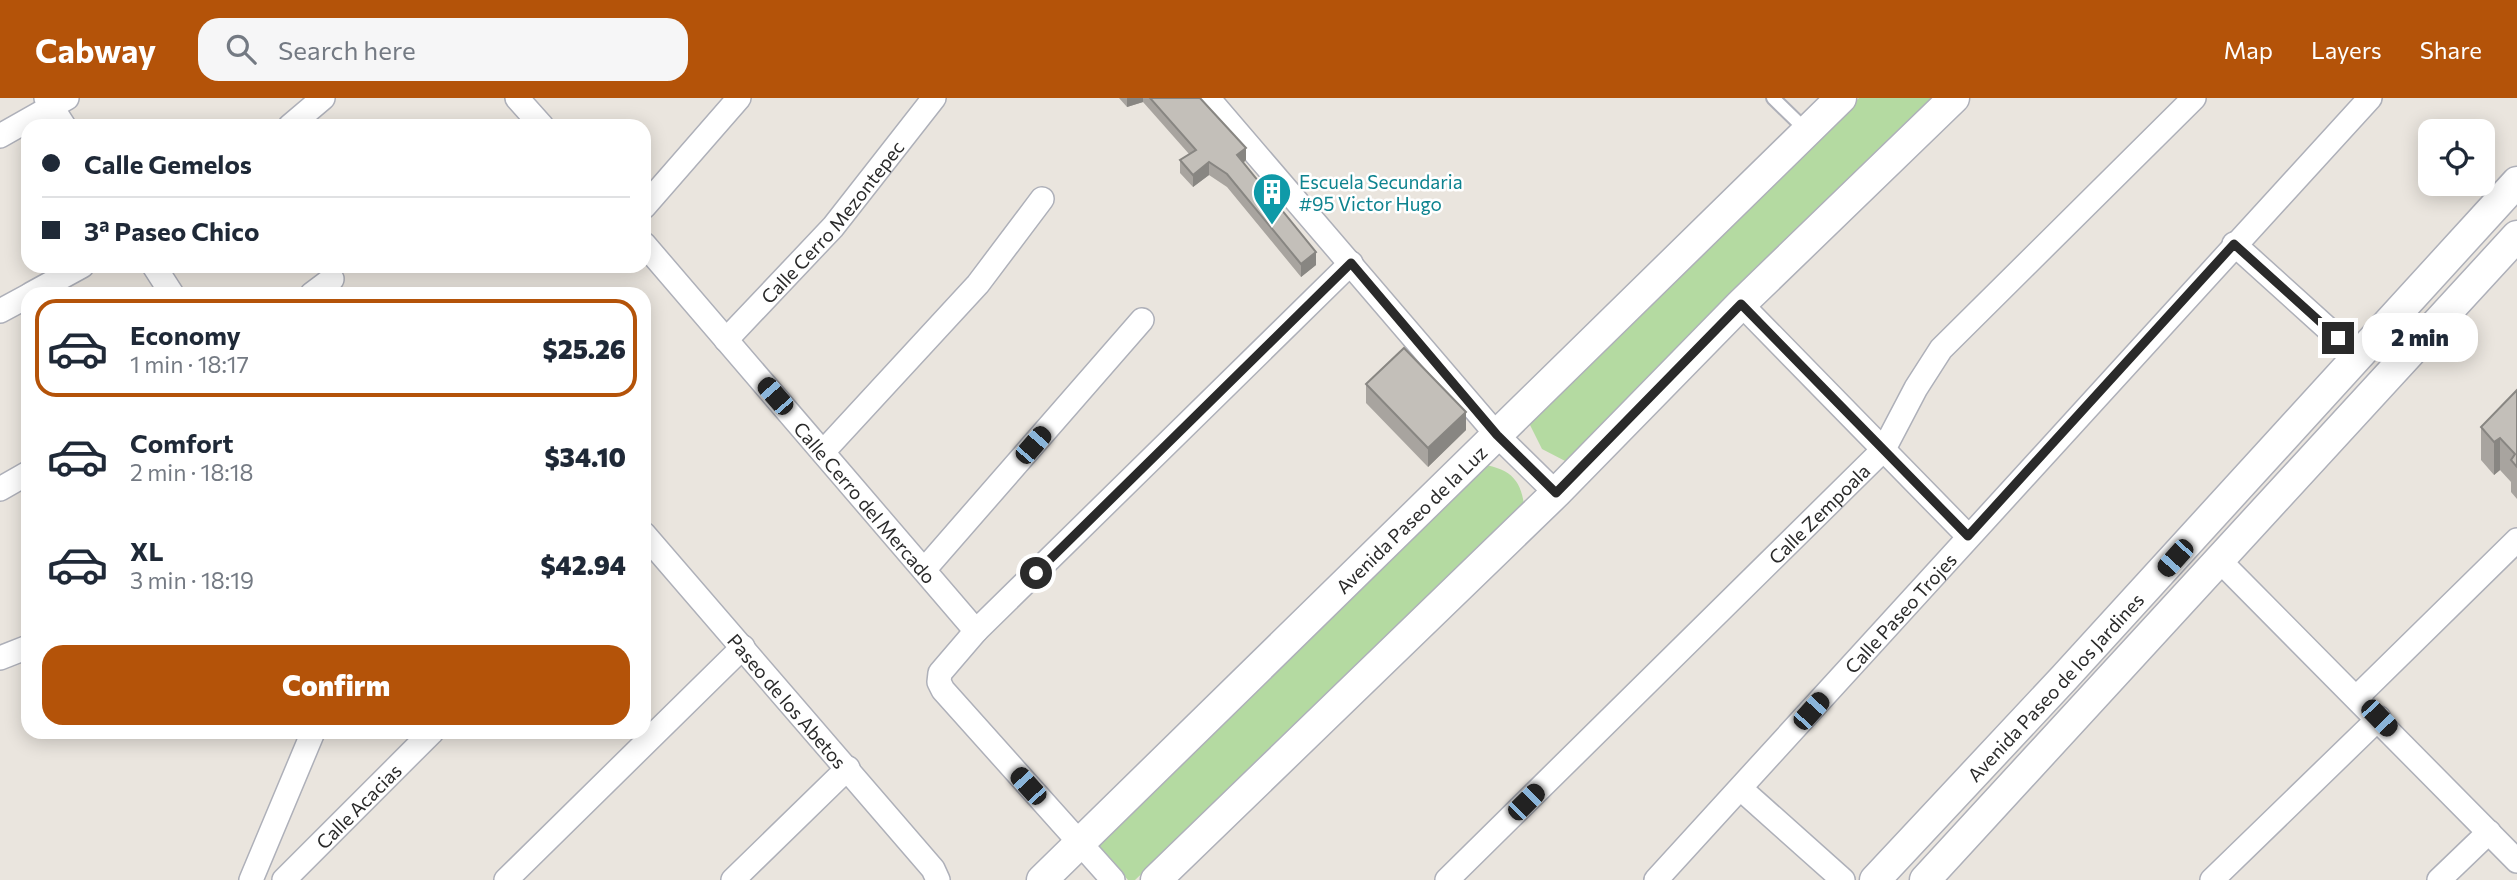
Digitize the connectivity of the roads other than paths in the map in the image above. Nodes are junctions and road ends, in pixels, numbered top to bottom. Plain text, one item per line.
1 (323, 98) edge
2 (739, 98) edge
3 (934, 98) edge
4 (1208, 98) edge
5 (1773, 98) edge
6 (1840, 98) edge
7 (1954, 98) edge
8 (2194, 98) edge
9 (2370, 98) edge
10 (57, 107) edge
11 (33, 119) edge
12 (298, 119) edge
13 (21, 125) edge
14 (1807, 131) junction
15 (0, 136) edge
16 (2517, 182) edge
17 (651, 198) edge
18 (1042, 199) dead end
19 (2517, 236) edge
20 (2234, 244) junction
21 (651, 252) edge
22 (1351, 263) junction
23 (69, 273) edge
24 (44, 287) edge
25 (21, 299) edge
26 (1741, 304) junction
27 (0, 311) edge
28 (1142, 320) dead end
29 (726, 340) junction
30 (2359, 357) junction
31 (1497, 435) junction
32 (1884, 449) junction
33 (823, 452) junction
34 (21, 477) edge
35 (0, 489) edge
36 (1556, 493) junction
37 (1968, 536) junction
38 (2517, 540) edge
39 (651, 542) edge
40 (2219, 560) junction
41 (924, 570) junction
42 (976, 631) junction
43 (743, 647) junction
44 (21, 650) edge
45 (0, 658) edge
46 (2064, 678) junction
47 (2357, 697) junction
48 (2091, 703) junction
49 (2379, 718) junction
50 (651, 737) edge
51 (310, 739) edge
52 (425, 739) edge
53 (649, 739) edge
54 (2007, 739) junction
55 (2032, 764) junction
56 (848, 768) junction
57 (1741, 789) junction
58 (2489, 832) junction
59 (1079, 843) junction
60 (2513, 850) edge
61 (936, 874) edge
62 (1931, 876) edge
63 (251, 880) edge
64 (284, 880) edge
65 (506, 880) edge
66 (733, 880) edge
67 (955, 880) edge
68 (1042, 880) edge
69 (1113, 880) edge
70 (1156, 880) edge
71 (1447, 880) edge
72 (1656, 880) edge
73 (1843, 880) edge
74 (1875, 880) edge
75 (2212, 880) edge
76 (2439, 880) edge

1 - 12 street
2 - 17 street
3 - 29 street, Calle Cerro Mezontepec
4 - 22 street
5 - 14 lane
6 - 14 street, Avenida Paseo de la Luz
7 - 26 street
8 - 32 street, Calle Zempoala
9 - 20 street, Calle Paseo Trojes
10 - 11 street
13 - 15 street
14 - 31 street, Avenida Paseo de la Luz
16 - 30 street, Avenida Paseo de los Jardines
18 - 33 street
19 - 40 street, Avenida Paseo de los Jardines
20 - 30 street
20 - 37 street, Calle Paseo Trojes
21 - 29 street, Calle Cerro del Mercado
22 - 31 street
22 - 42 street
23 - 24 street
25 - 27 street
26 - 32 street
26 - 36 street
28 - 41 street
29 - 33 street, Calle Cerro del Mercado
30 - 46 street, Avenida Paseo de los Jardines
31 - 36 street
31 - 59 street, Avenida Paseo de la Luz
32 - 37 street
32 - 71 street, Calle Zempoala
33 - 41 street, Calle Cerro del Mercado
34 - 35 street
36 - 70 street
37 - 57 street, Calle Paseo Trojes
38 - 47 street
39 - 43 street, Paseo de los Abetos
40 - 47 street
40 - 48 street, Avenida Paseo de los Jardines
41 - 42 street, Calle Cerro del Mercado
42 - 59 street
43 - 50 street
43 - 56 street, Paseo de los Abetos
44 - 45 street
46 - 48 street
46 - 54 street, Avenida Paseo de los Jardines
47 - 49 street
48 - 55 street, Avenida Paseo de los Jardines
49 - 58 street
49 - 75 street
51 - 63 street
52 - 64 street, Calle Acacias
53 - 65 street
54 - 55 street
54 - 74 street, Avenida Paseo de los Jardines
55 - 62 street, Avenida Paseo de los Jardines
56 - 61 street, Paseo de los Abetos
56 - 66 street
57 - 72 street, Calle Paseo Trojes
57 - 73 street
58 - 60 street
58 - 76 street
59 - 68 street, Avenida Paseo de la Luz
59 - 69 street
61 - 67 street, Paseo de los Abetos

